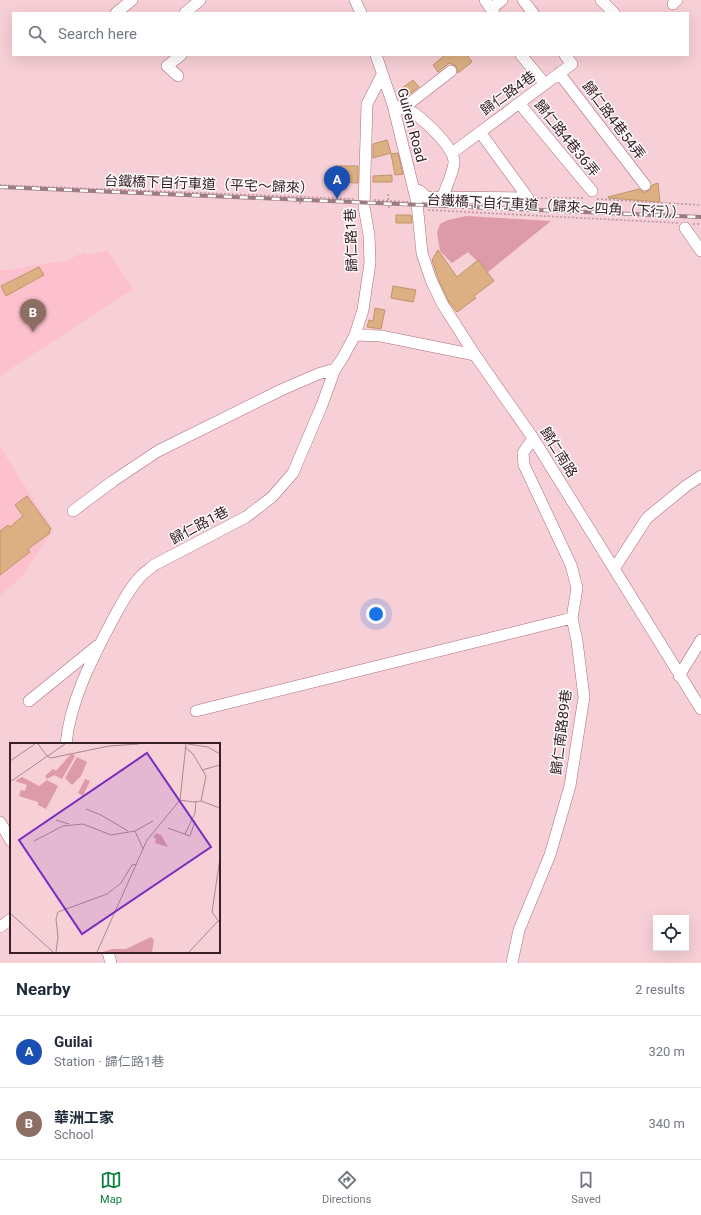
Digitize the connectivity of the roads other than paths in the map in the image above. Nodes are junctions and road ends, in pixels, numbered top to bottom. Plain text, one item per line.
1 (132, 0) edge
2 (200, 0) edge
3 (356, 0) edge
4 (502, 0) edge
5 (523, 0) edge
6 (601, 0) edge
7 (490, 7) edge
8 (117, 12) edge
9 (186, 12) edge
10 (361, 12) edge
11 (532, 12) edge
12 (613, 12) edge
13 (180, 56) edge
14 (376, 56) edge
15 (522, 56) edge
16 (566, 56) edge
17 (451, 71) dead end
18 (560, 73) junction
19 (382, 75) junction
20 (178, 76) dead end
21 (545, 84) junction
22 (519, 103) junction
23 (398, 107) junction
24 (480, 132) junction
25 (452, 153) junction
26 (645, 185) dead end
27 (413, 188) junction
28 (592, 191) dead end
29 (443, 196) junction
30 (417, 206) joint
31 (683, 225) road end
32 (701, 251) edge
33 (355, 335) junction
34 (475, 354) junction
35 (335, 369) junction
36 (534, 438) junction
37 (701, 476) edge
38 (74, 511) dead end
39 (614, 569) junction
40 (572, 618) junction
41 (701, 640) edge
42 (100, 644) junction
43 (679, 676) junction
44 (28, 701) dead end
45 (701, 709) edge
46 (196, 711) dead end
47 (66, 743) edge
48 (0, 822) edge
49 (10, 839) edge
50 (10, 920) edge
51 (0, 927) edge
52 (108, 953) edge
53 (111, 963) edge
54 (512, 963) edge

1 - 8 street
2 - 9 street
3 - 10 street
4 - 7 street
5 - 11 street
6 - 12 street
13 - 20 street
14 - 19 street, Guiren Road
15 - 21 street
16 - 18 street, 歸仁路4巷
17 - 23 street
18 - 21 street, 歸仁路4巷
18 - 26 street, 歸仁路4巷54弄
19 - 23 street, Guiren Road
19 - 33 street, 歸仁路1巷
21 - 22 street, 歸仁路4巷
22 - 24 street, 歸仁路4巷
22 - 28 street, 歸仁路4巷36弄
23 - 25 street
23 - 27 street, Guiren Road
24 - 25 street, 歸仁路4巷
24 - 29 street
25 - 29 street
27 - 29 street
27 - 30 street, Guiren Road
30 - 34 street, 歸仁南路
31 - 32 street
33 - 34 street
33 - 35 street, 歸仁路1巷
34 - 36 street, 歸仁南路
35 - 38 street
35 - 42 street, 歸仁路1巷
36 - 39 street, 歸仁南路
36 - 40 street, 歸仁南路89巷
37 - 39 street
39 - 43 street, 歸仁南路
40 - 46 street
40 - 54 street, 歸仁南路89巷
41 - 43 street
42 - 44 street
42 - 47 street, 歸仁路1巷
43 - 45 street, 歸仁南路
48 - 49 street
50 - 51 street
52 - 53 street

